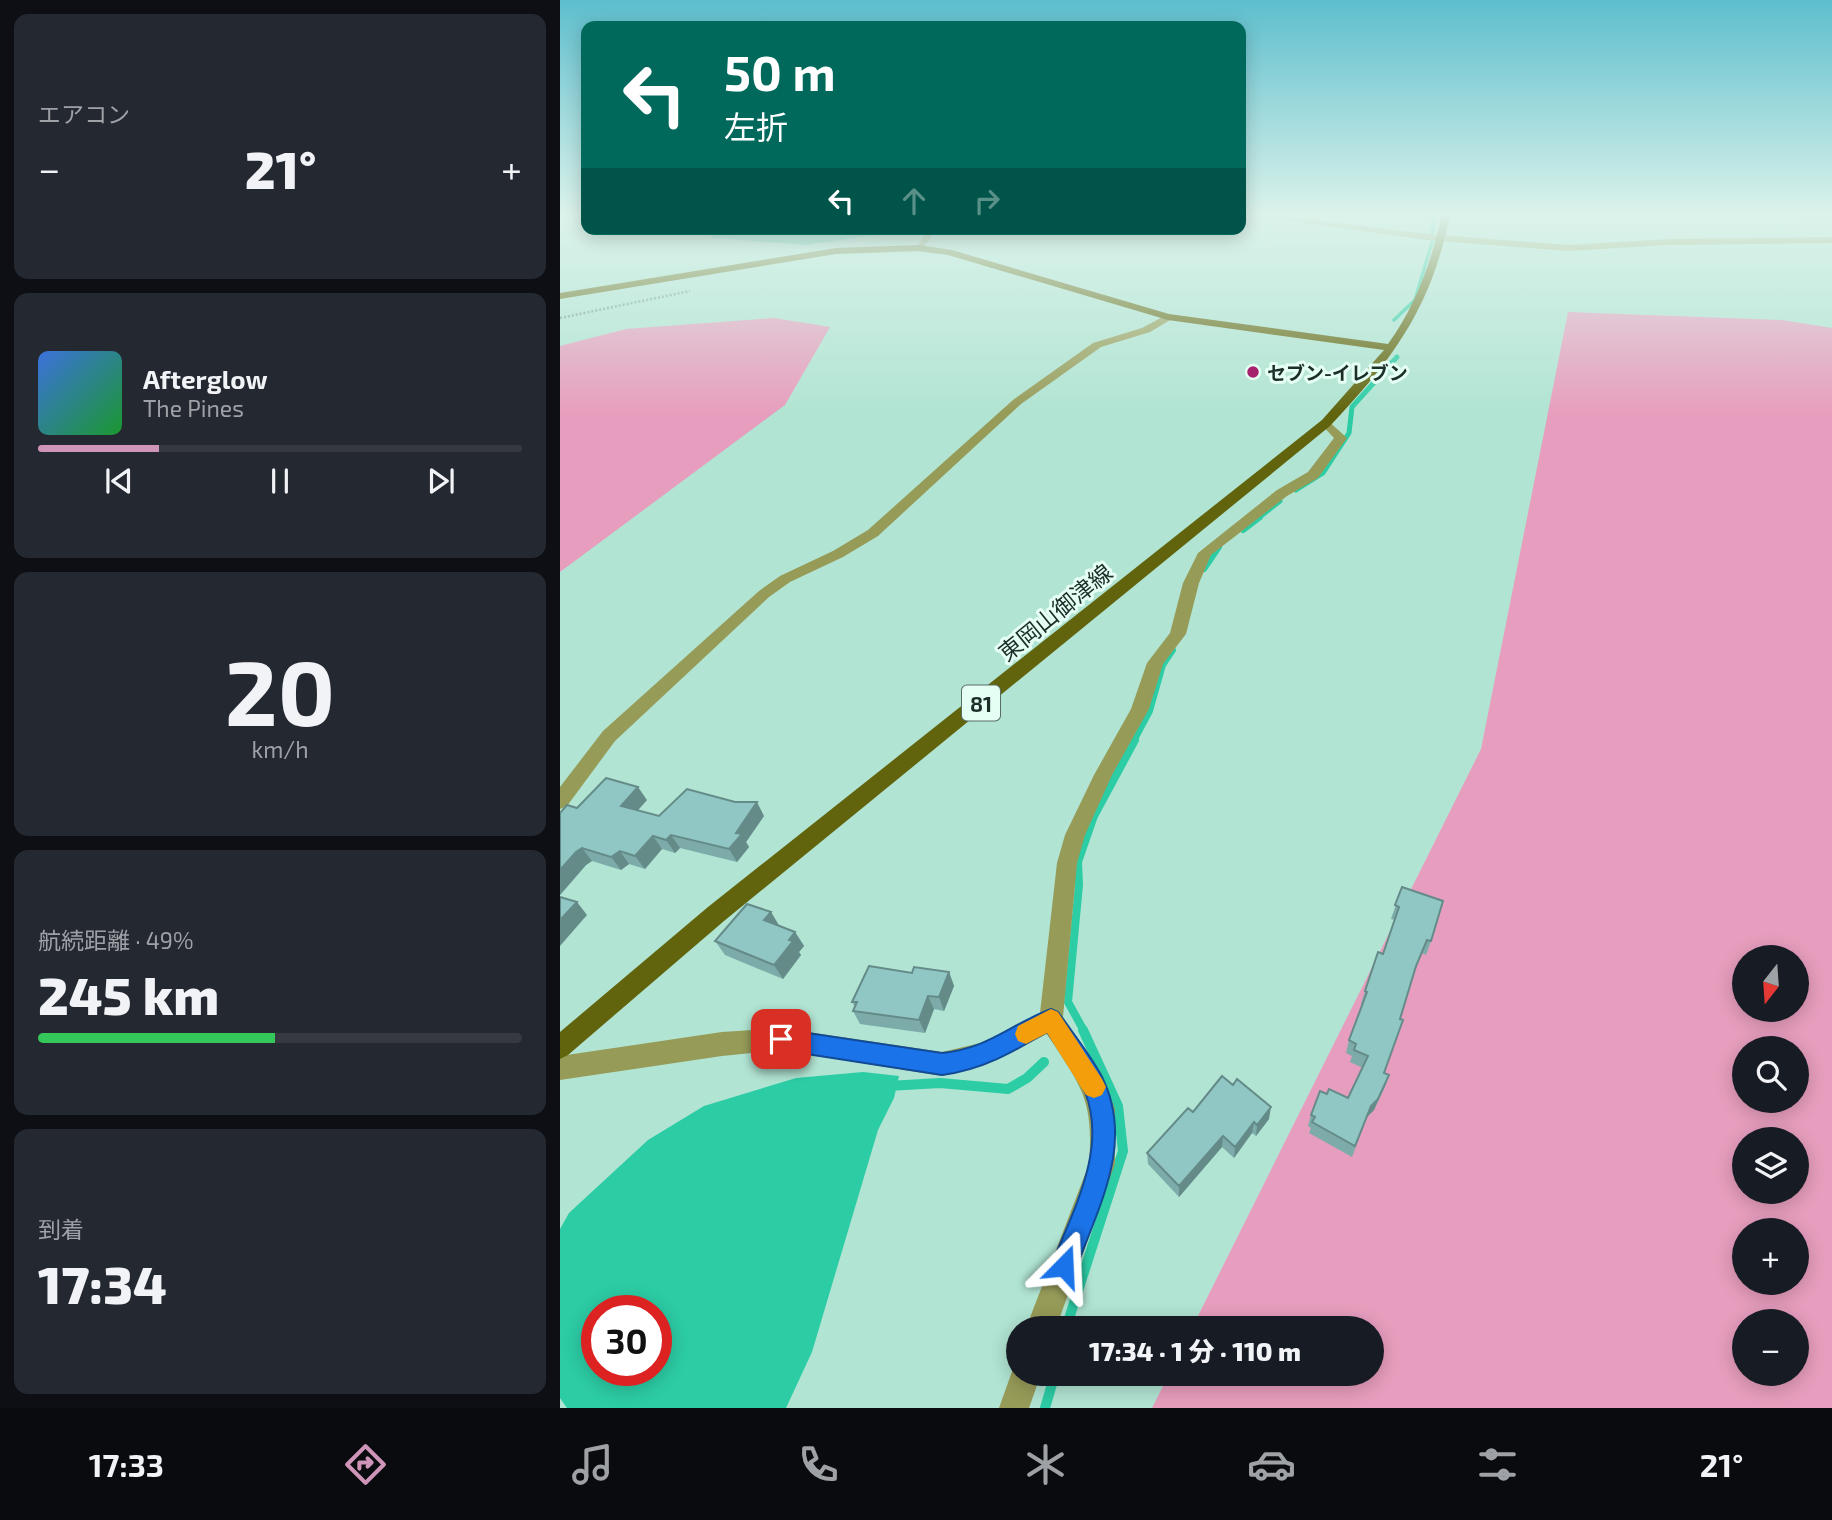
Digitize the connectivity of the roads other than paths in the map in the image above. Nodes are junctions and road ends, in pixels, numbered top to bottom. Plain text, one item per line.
1 (654, 281) edge
2 (1047, 281) edge
3 (1430, 281) edge
4 (560, 296) edge
5 (1168, 317) junction
6 (1391, 348) junction
7 (1326, 423) junction
8 (560, 801) edge
9 (1051, 1019) junction
10 (560, 1047) edge
11 (560, 1069) edge
12 (1045, 1316) edge
13 (1022, 1386) edge
14 (1014, 1408) edge

1 - 4 main road
2 - 5 main road
3 - 6 main road, 東岡山御津線 / 81
5 - 6 main road
5 - 8 street
6 - 7 main road, 東岡山御津線 / 81
7 - 9 street
7 - 10 main road, 東岡山御津線 / 81
9 - 11 street
9 - 12 street
13 - 14 street

